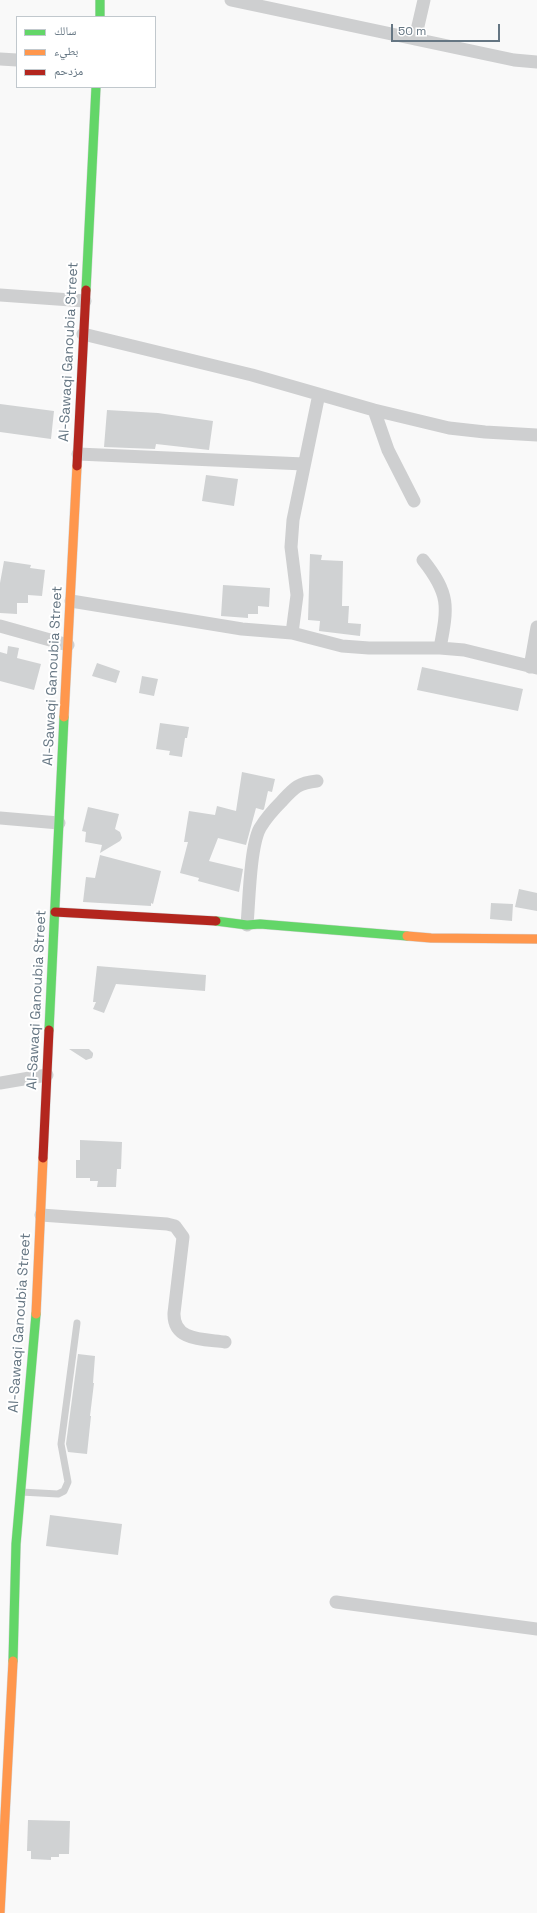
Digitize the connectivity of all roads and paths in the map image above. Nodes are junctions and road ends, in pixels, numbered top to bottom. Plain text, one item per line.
1 (100, 0) edge
2 (231, 0) edge
3 (424, 0) edge
4 (100, 16) edge
5 (415, 39) junction
6 (0, 59) edge
7 (16, 60) edge
8 (537, 62) edge
9 (96, 88) edge
10 (0, 295) edge
11 (85, 301) junction
12 (83, 334) junction
13 (319, 394) junction
14 (374, 410) junction
15 (537, 435) edge
16 (78, 454) junction
17 (304, 464) junction
18 (414, 500) dead end
19 (423, 560) dead end
20 (71, 601) junction
21 (0, 626) edge
22 (537, 627) edge
23 (292, 633) junction
24 (68, 645) junction
25 (440, 648) junction
26 (534, 667) edge
27 (317, 780) dead end
28 (0, 818) edge
29 (59, 823) junction
30 (55, 912) junction
31 (247, 925) junction
32 (537, 939) edge
33 (47, 1075) junction
34 (0, 1083) edge
35 (41, 1215) junction
36 (77, 1323) dead end
37 (225, 1342) dead end
38 (21, 1492) junction
39 (336, 1602) dead end
40 (537, 1628) edge
41 (0, 1913) edge

1 - 4 street
2 - 5 street
3 - 5 street
5 - 8 street
6 - 7 street
9 - 11 street, Al-Sawaqi Ganoubia Street
10 - 11 street
11 - 12 street, Al-Sawaqi Ganoubia Street
12 - 13 street
12 - 16 street, Al-Sawaqi Ganoubia Street
13 - 14 street
13 - 17 street
14 - 15 street
14 - 18 street
16 - 17 street
16 - 20 street, Al-Sawaqi Ganoubia Street
17 - 23 street
19 - 25 street
20 - 23 street
20 - 24 street, Al-Sawaqi Ganoubia Street
21 - 24 street
22 - 26 street
23 - 25 street
24 - 29 street, Al-Sawaqi Ganoubia Street
25 - 26 street
27 - 31 street
28 - 29 street
29 - 30 street, Al-Sawaqi Ganoubia Street
30 - 31 street
30 - 33 street, Al-Sawaqi Ganoubia Street
31 - 32 street
33 - 34 street
33 - 35 street, Al-Sawaqi Ganoubia Street
35 - 37 street
35 - 38 street, Al-Sawaqi Ganoubia Street
36 - 38 lane
38 - 41 street, Al-Sawaqi Ganoubia Street
39 - 40 street

